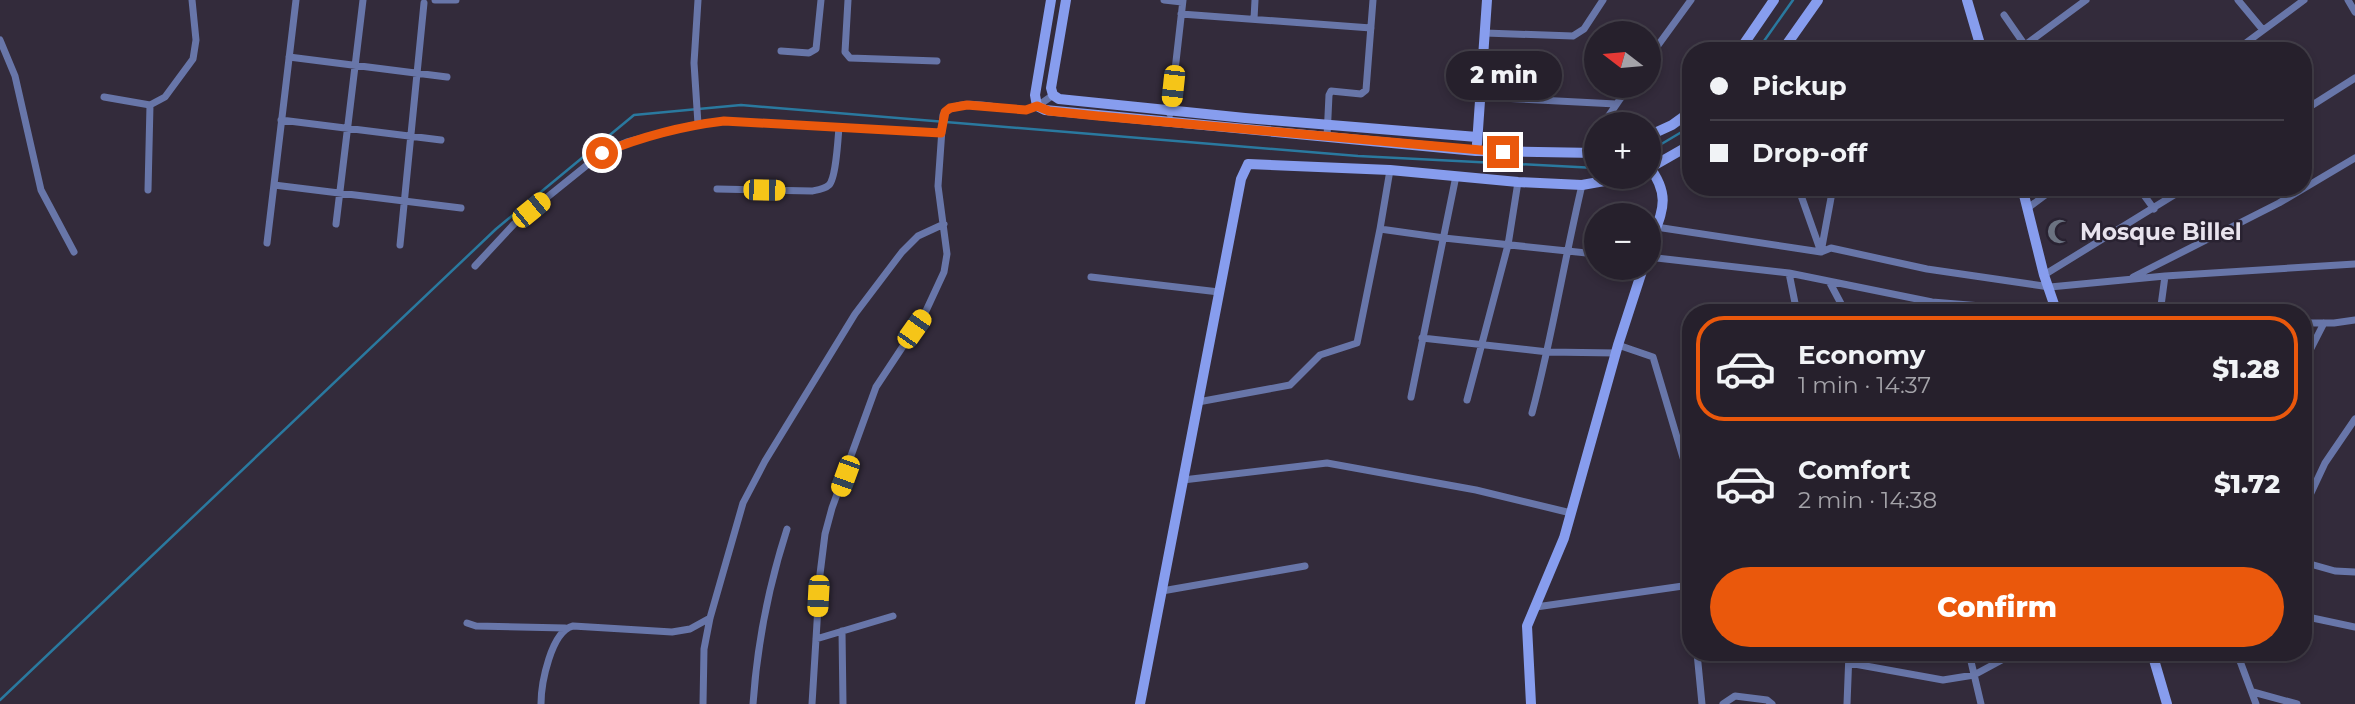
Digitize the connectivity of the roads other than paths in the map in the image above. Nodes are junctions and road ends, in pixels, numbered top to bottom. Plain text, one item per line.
1 (192, 0) edge
2 (296, 0) edge
3 (363, 0) edge
4 (435, 0) edge
5 (456, 0) edge
6 (698, 0) edge
7 (821, 0) edge
8 (848, 0) edge
9 (1051, 0) edge
10 (1066, 0) edge
11 (1164, 0) edge
12 (1255, 0) edge
13 (1373, 0) edge
14 (1487, 0) edge
15 (1604, 0) edge
16 (1691, 0) edge
17 (1818, 0) edge
18 (1967, 0) edge
19 (2086, 0) edge
20 (2238, 0) edge
21 (2304, 0) edge
22 (2348, 0) edge
23 (1183, 1) edge
24 (1771, 1) edge
25 (424, 3) dead end
26 (2075, 3) edge
27 (2355, 12) edge
28 (1181, 14) junction
29 (2004, 15) dead end
30 (1254, 19) junction
31 (1371, 28) junction
32 (2263, 30) junction
33 (1485, 33) junction
34 (0, 40) edge
35 (1661, 41) edge
36 (1745, 42) edge
37 (1790, 42) edge
38 (1979, 42) edge
39 (2023, 42) edge
40 (2033, 42) edge
41 (2247, 42) edge
42 (781, 51) dead end
43 (289, 57) junction
44 (937, 61) dead end
45 (355, 65) junction
46 (418, 73) junction
47 (447, 76) dead end
48 (2355, 78) edge
49 (1053, 95) junction
50 (104, 97) dead end
51 (1481, 97) junction
52 (1620, 98) edge
53 (1616, 104) junction
54 (150, 105) junction
55 (2312, 105) edge
56 (1037, 106) junction
57 (1611, 112) edge
58 (1170, 116) junction
59 (1682, 118) edge
60 (281, 120) junction
61 (698, 124) junction
62 (1327, 125) junction
63 (942, 126) junction
64 (839, 127) junction
65 (347, 128) junction
66 (1661, 130) edge
67 (412, 136) junction
68 (1327, 137) junction
69 (1477, 137) junction
70 (441, 140) dead end
71 (1682, 149) edge
72 (1476, 150) junction
73 (1584, 154) edge
74 (2355, 158) edge
75 (1661, 161) edge
76 (1390, 170) junction
77 (1455, 176) junction
78 (1518, 182) junction
79 (1661, 183) edge
80 (2312, 183) edge
81 (274, 185) junction
82 (1583, 185) joint
83 (717, 189) dead end
84 (148, 190) dead end
85 (339, 193) junction
86 (1801, 196) edge
87 (1831, 196) edge
88 (2025, 196) edge
89 (2044, 196) edge
90 (2145, 196) edge
91 (2174, 196) edge
92 (2291, 196) edge
93 (405, 201) junction
94 (461, 208) dead end
95 (1661, 208) edge
96 (2028, 208) junction
97 (2154, 209) junction
98 (336, 224) dead end
99 (944, 224) junction
100 (1661, 228) edge
101 (1380, 229) junction
102 (1444, 238) junction
103 (267, 243) dead end
104 (400, 245) dead end
105 (1508, 245) junction
106 (74, 252) dead end
107 (1566, 252) junction
108 (1821, 252) junction
109 (1584, 253) edge
110 (1661, 258) edge
111 (2355, 264) edge
112 (475, 266) dead end
113 (1789, 273) junction
114 (2044, 275) junction
115 (2165, 276) junction
116 (1091, 277) dead end
117 (1639, 280) edge
118 (2126, 281) junction
119 (1830, 283) junction
120 (2049, 288) junction
121 (1219, 292) junction
122 (1933, 302) joint
123 (1795, 304) edge
124 (1841, 304) edge
125 (1946, 304) edge
126 (2054, 304) edge
127 (2161, 304) edge
128 (2355, 320) edge
129 (2312, 323) edge
130 (2324, 323) junction
131 (1422, 338) junction
132 (1480, 346) junction
133 (2312, 346) edge
134 (1617, 349) junction
135 (1548, 352) junction
136 (1411, 397) dead end
137 (1467, 400) dead end
138 (1198, 402) junction
139 (1532, 413) dead end
140 (2355, 419) edge
141 (1682, 454) edge
142 (1183, 480) junction
143 (2312, 491) edge
144 (1571, 513) junction
145 (787, 529) dead end
146 (2312, 565) edge
147 (1305, 566) dead end
148 (2355, 572) edge
149 (1682, 586) edge
150 (1162, 591) junction
151 (1535, 607) junction
152 (893, 616) dead end
153 (710, 618) junction
154 (2312, 618) edge
155 (467, 623) dead end
156 (2355, 627) edge
157 (565, 628) junction
158 (842, 631) junction
159 (816, 639) junction
160 (1698, 661) edge
161 (1971, 661) edge
162 (2000, 661) edge
163 (2154, 661) edge
164 (2240, 661) edge
165 (1849, 663) joint
166 (1974, 675) junction
167 (2253, 692) junction
168 (541, 704) edge
169 (703, 704) edge
170 (753, 704) edge
171 (812, 704) edge
172 (842, 704) edge
173 (1140, 704) edge
174 (1531, 704) edge
175 (1702, 704) edge
176 (1723, 704) edge
177 (1772, 704) edge
178 (1847, 704) edge
179 (1981, 704) edge
180 (2166, 704) edge
181 (2256, 704) edge
182 (2297, 704) edge

1 - 54 street
2 - 43 street
3 - 45 street
4 - 5 street
6 - 61 street
7 - 42 street
8 - 44 street
9 - 56 street
10 - 49 street
11 - 23 street
12 - 30 street
13 - 31 street
14 - 33 street
15 - 33 street
16 - 35 street
17 - 37 street
18 - 38 street
19 - 26 street
20 - 32 street
21 - 32 street
22 - 27 street
23 - 28 street
24 - 36 street
25 - 46 street
26 - 40 street
28 - 30 street
28 - 58 street
29 - 39 street
30 - 31 street
31 - 62 street
32 - 41 street
33 - 51 street
34 - 106 street
43 - 45 street
43 - 60 street
45 - 46 street
45 - 65 street
46 - 47 street
46 - 67 street
48 - 55 street
49 - 56 street
49 - 58 street
50 - 54 street
51 - 53 street
51 - 69 street
52 - 53 street
53 - 57 street
54 - 84 street
56 - 58 street
56 - 63 street
58 - 62 street
58 - 68 street
59 - 66 street
60 - 65 street
60 - 81 street
61 - 64 street
61 - 112 street
62 - 68 street
62 - 69 street
63 - 64 street
63 - 99 street
64 - 83 street
65 - 67 street
65 - 85 street
67 - 70 street
67 - 93 street
68 - 72 street
69 - 72 street
71 - 75 street
72 - 73 street
74 - 80 street
76 - 77 street
76 - 101 street
76 - 121 street
77 - 78 street
77 - 102 street
78 - 82 street
78 - 105 street
79 - 95 street
81 - 85 street
81 - 103 street
82 - 107 street
85 - 93 street
85 - 98 street
86 - 108 street
87 - 108 street
88 - 96 street
89 - 96 street
90 - 97 street
91 - 97 street
92 - 118 street
93 - 94 street
93 - 104 street
96 - 114 street
97 - 114 street
99 - 153 street
99 - 159 street
100 - 108 street
101 - 102 street
101 - 138 street
102 - 105 street
102 - 131 street
105 - 107 street
105 - 132 street
107 - 109 street
107 - 135 street
108 - 120 street
110 - 113 street
111 - 115 street
113 - 119 street
113 - 123 street
114 - 120 street
115 - 118 street
115 - 127 street
116 - 121 street
117 - 134 street
118 - 120 street
119 - 122 street
119 - 124 street
120 - 126 street
121 - 138 street
122 - 125 street
128 - 130 street
129 - 130 street
130 - 133 street
131 - 132 street
131 - 136 street
132 - 135 street
132 - 137 street
134 - 135 street
134 - 141 street
134 - 144 street
135 - 139 street
138 - 142 street
140 - 143 street
142 - 144 street
142 - 150 street
144 - 151 street
145 - 170 street
146 - 148 street
147 - 150 street
149 - 151 street
150 - 173 street
151 - 174 street
152 - 158 street
153 - 157 street
153 - 169 street
154 - 156 street
155 - 157 street
157 - 168 street
158 - 159 street
158 - 172 street
159 - 171 street
160 - 175 street
161 - 166 street
162 - 166 street
163 - 180 street
164 - 167 street
165 - 166 street
165 - 178 street
166 - 179 street
167 - 181 street
167 - 182 street
176 - 177 street

